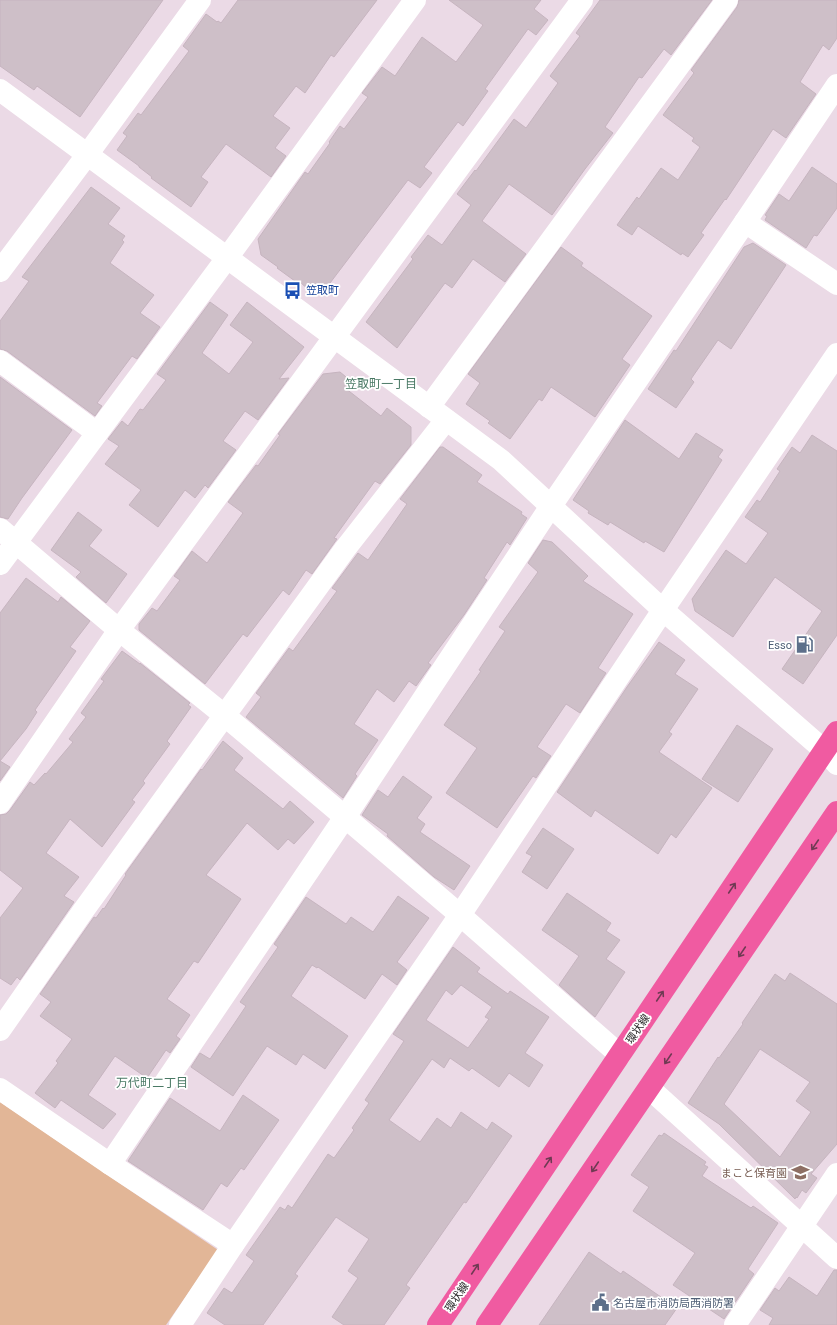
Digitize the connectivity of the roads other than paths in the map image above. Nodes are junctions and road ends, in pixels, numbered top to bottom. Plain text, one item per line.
1 (200, 0) edge
2 (415, 0) edge
3 (582, 0) edge
4 (727, 0) edge
5 (837, 84) edge
6 (0, 90) edge
7 (87, 155) junction
8 (745, 222) junction
9 (227, 258) junction
10 (0, 271) edge
11 (837, 284) edge
12 (335, 338) junction
13 (837, 354) edge
14 (0, 361) edge
15 (437, 413) junction
16 (97, 433) junction
17 (551, 506) junction
18 (8, 536) edge
19 (0, 564) edge
20 (662, 610) junction
21 (119, 630) junction
22 (224, 715) junction
23 (837, 732) edge
24 (831, 758) edge
25 (0, 803) edge
26 (837, 812) edge
27 (345, 817) junction
28 (460, 915) junction
29 (0, 1030) edge
30 (620, 1055) junction
31 (649, 1088) junction
32 (0, 1089) edge
33 (110, 1164) junction
34 (837, 1174) edge
35 (801, 1226) junction
36 (233, 1245) junction
37 (837, 1258) edge
38 (186, 1323) edge
39 (438, 1325) edge
40 (487, 1325) edge
41 (734, 1325) edge

1 - 7 street
2 - 9 street
3 - 12 street
4 - 15 street
5 - 8 street
6 - 7 street
7 - 9 street
7 - 10 street
8 - 11 street
8 - 17 street
9 - 12 street
9 - 16 street
12 - 15 street
12 - 21 street
13 - 20 street
14 - 16 street
15 - 17 street
15 - 22 street
16 - 18 street
17 - 20 street
17 - 27 street
18 - 19 street
18 - 21 street
20 - 24 street
20 - 28 street
21 - 22 street
21 - 25 street
22 - 27 street
22 - 29 street
23 - 24 main road, 環状線
30 -> 24 main road, 環状線
26 -> 31 main road
27 - 28 street
27 - 33 street
28 - 30 street
28 - 36 street
39 -> 30 main road, 環状線
31 - 35 street
31 -> 40 main road
32 - 33 street
33 - 36 street
34 - 35 street
35 - 37 street
35 - 41 street
36 - 38 street

